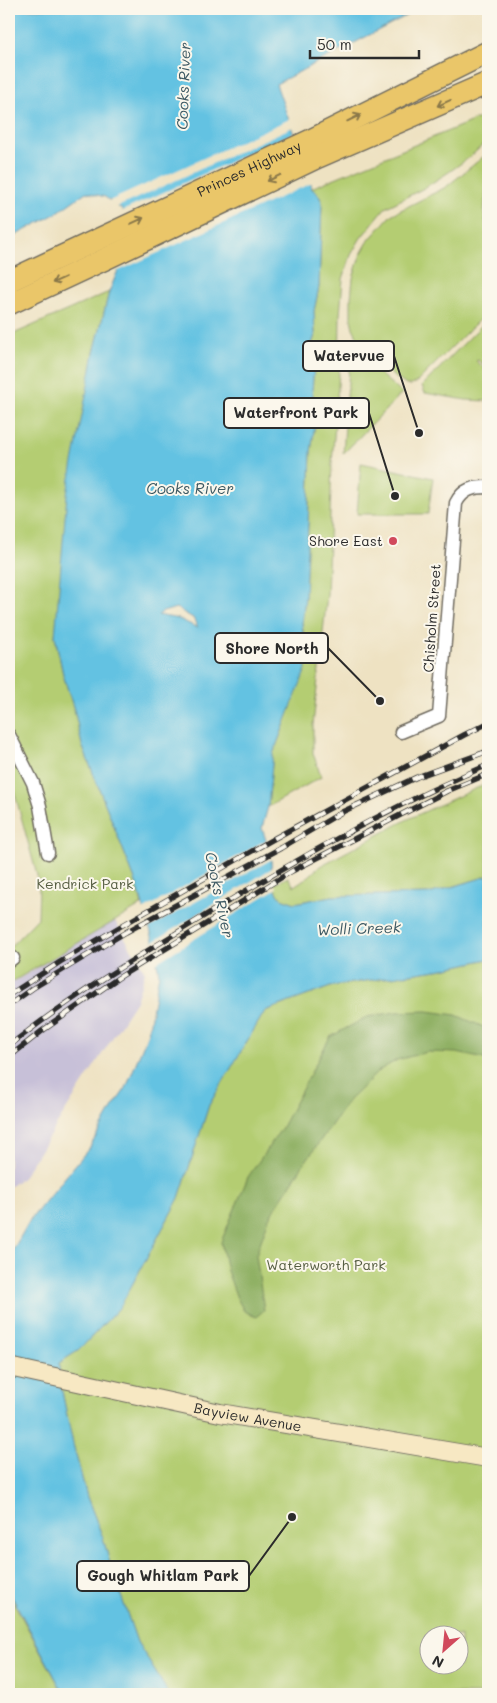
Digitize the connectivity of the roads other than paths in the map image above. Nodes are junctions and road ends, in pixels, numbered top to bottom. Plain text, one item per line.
1 (488, 52) edge
2 (488, 83) edge
3 (314, 148) junction
4 (9, 282) edge
5 (9, 304) edge
6 (488, 487) edge
7 (401, 732) dead end
8 (9, 735) edge
9 (48, 852) dead end
10 (9, 1367) edge
11 (488, 1458) edge

3 -> 1 highway, Princes Highway
2 -> 3 highway, Princes Highway
4 -> 3 highway, Princes Highway
3 -> 5 highway, Princes Highway
6 - 7 street, Chisholm Street
8 - 9 street
10 - 11 main road, Bayview Avenue

